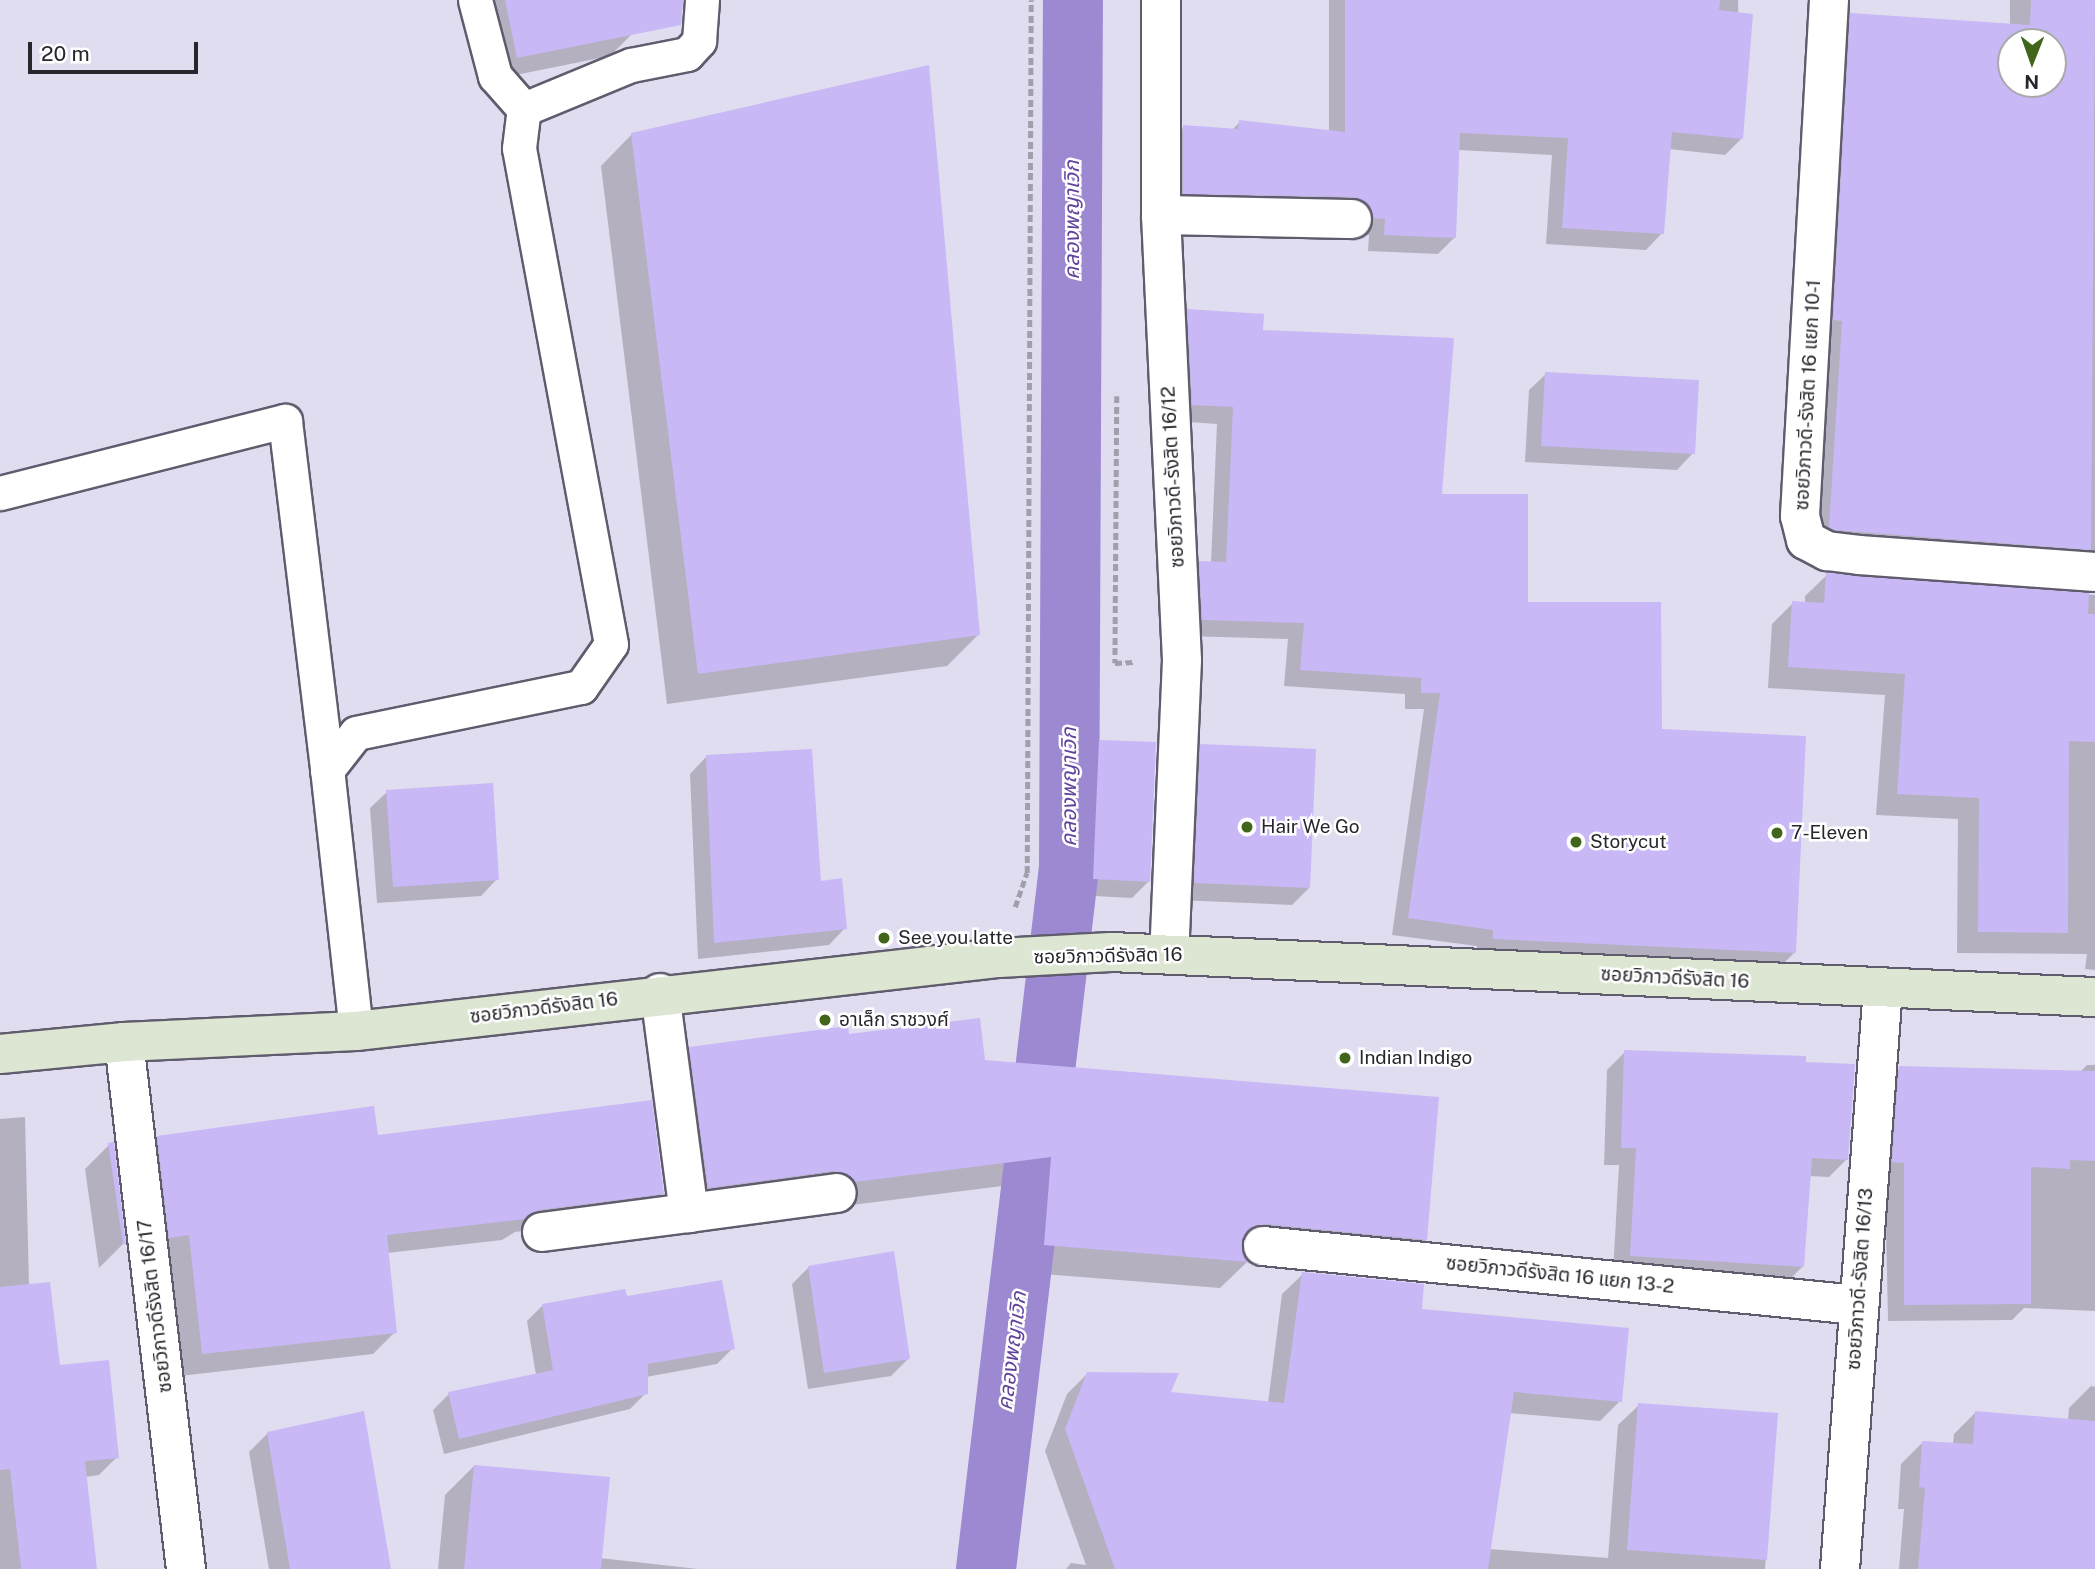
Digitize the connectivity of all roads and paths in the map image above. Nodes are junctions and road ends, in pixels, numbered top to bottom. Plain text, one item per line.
1 (475, 0) edge
2 (702, 0) edge
3 (1031, 0) edge
4 (1161, 0) edge
5 (1829, 0) edge
6 (524, 109) junction
7 (1161, 215) junction
8 (1352, 219) dead end
9 (0, 493) edge
10 (2095, 572) edge
11 (327, 770) junction
12 (1169, 953) junction
13 (999, 958) junction
14 (1883, 988) junction
15 (660, 993) junction
16 (2095, 997) edge
17 (356, 1031) junction
18 (124, 1042) junction
19 (0, 1054) edge
20 (837, 1193) dead end
21 (689, 1213) junction
22 (542, 1232) dead end
23 (1263, 1245) dead end
24 (1857, 1305) junction
25 (186, 1569) edge
26 (1840, 1569) edge

1 - 6 lane
2 - 6 lane
3 - 13 path
4 - 7 street, ซอยวิภาวดี-รังสิต 16/12
5 - 10 street, ซอยวิภาวดี-รังสิต 16 แยก 10-1
6 - 11 lane
7 - 8 street
7 - 12 street, ซอยวิภาวดี-รังสิต 16/12
9 - 11 lane
11 - 17 lane
12 - 13 street, ซอยวิภาวดีรังสิต 16
12 - 14 street, ซอยวิภาวดีรังสิต 16
13 - 15 street, ซอยวิภาวดีรังสิต 16
14 - 16 street, ซอยวิภาวดีรังสิต 16
14 - 24 street, ซอยวิภาวดี-รังสิต 16/13
15 - 17 street, ซอยวิภาวดีรังสิต 16
15 - 21 street
17 - 18 street, ซอยวิภาวดีรังสิต 16
18 - 19 street, ซอยวิภาวดีรังสิต 16
18 - 25 street, ซอยวิภาวดีรังสิต 16/17
20 - 21 street
21 - 22 street
23 - 24 street, ซอยวิภาวดีรังสิต 16 แยก 13-2
24 - 26 street, ซอยวิภาวดี-รังสิต 16/13

